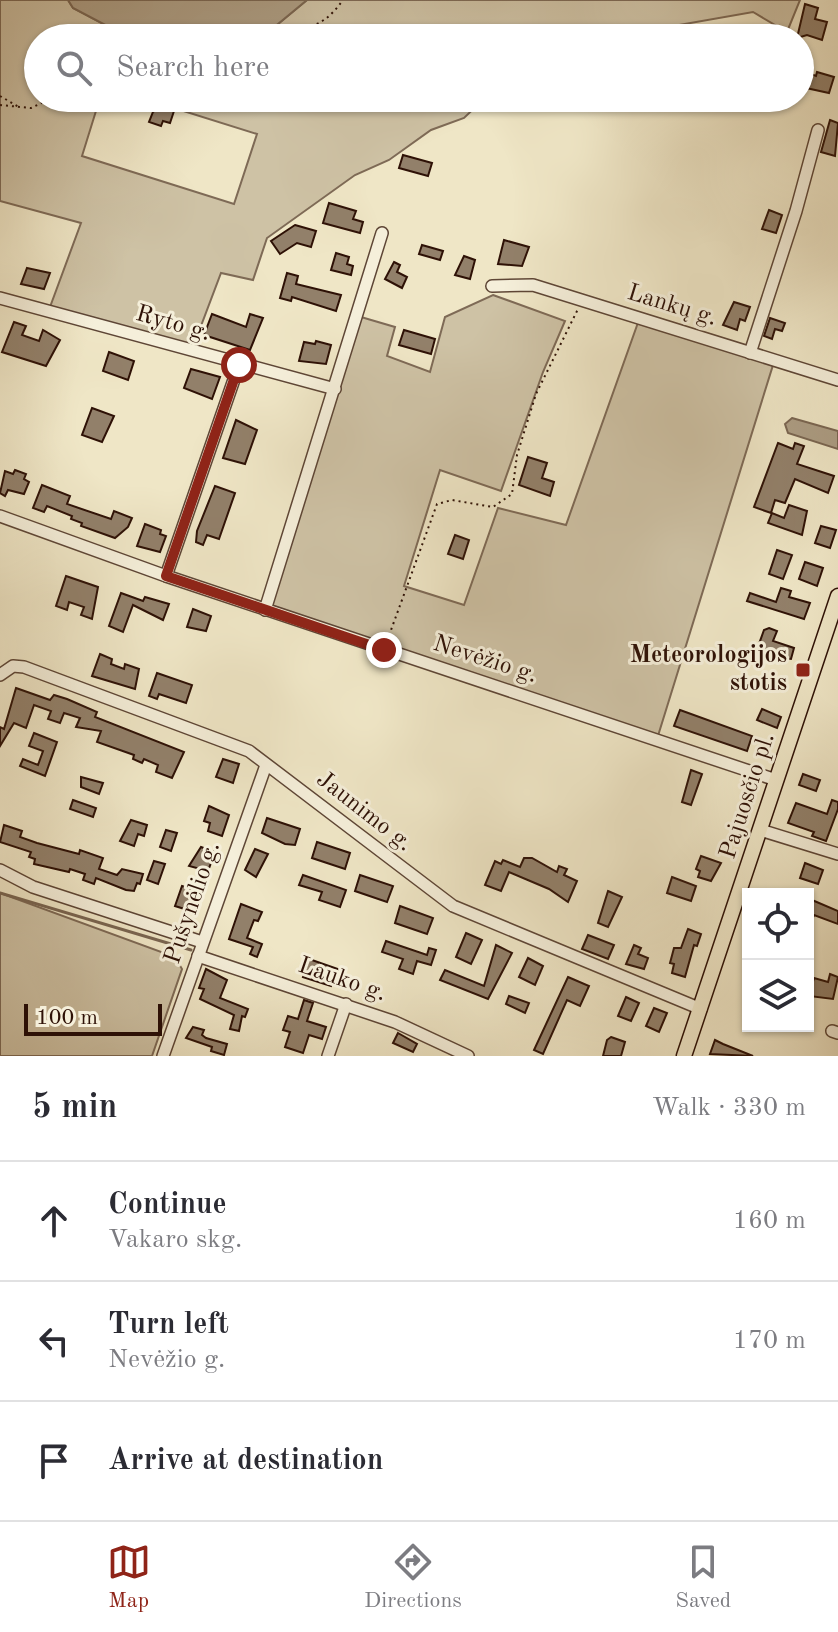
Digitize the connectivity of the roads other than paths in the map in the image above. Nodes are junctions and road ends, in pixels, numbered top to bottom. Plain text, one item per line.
1 (818, 130) dead end
2 (382, 233) dead end
3 (492, 286) dead end
4 (0, 298) edge
5 (750, 353) junction
6 (239, 365) junction
7 (838, 380) edge
8 (335, 389) junction
9 (0, 516) edge
10 (166, 576) junction
11 (838, 596) edge
12 (265, 610) junction
13 (0, 675) edge
14 (266, 765) junction
15 (776, 780) junction
16 (760, 830) junction
17 (838, 854) edge
18 (0, 870) edge
19 (202, 942) junction
20 (198, 956) junction
21 (346, 1004) junction
22 (701, 1009) junction
23 (163, 1056) edge
24 (328, 1056) edge
25 (468, 1056) edge
26 (684, 1056) edge

1 - 5 street
2 - 8 street
3 - 5 street, Lankų g.
4 - 6 street, Ryto g.
5 - 7 street, Lankų g.
6 - 8 street, Ryto g.
6 - 10 street
8 - 12 street
9 - 10 street, Nevėžio g.
10 - 12 street, Nevėžio g.
11 - 15 main road, Pajuosčio pl.
12 - 15 street, Nevėžio g.
13 - 14 street, Jaunimo g.
14 - 19 street, Pušynėlio g.
14 - 22 street, Jaunimo g.
15 - 16 main road, Pajuosčio pl.
16 - 17 street
16 - 22 main road, Pajuosčio pl.
18 - 19 street
19 - 20 street, Pušynėlio g.
20 - 21 street, Lauko g.
20 - 23 street, Pušynėlio g.
21 - 24 street
21 - 25 street, Lauko g.
22 - 26 main road, Pajuosčio pl.

